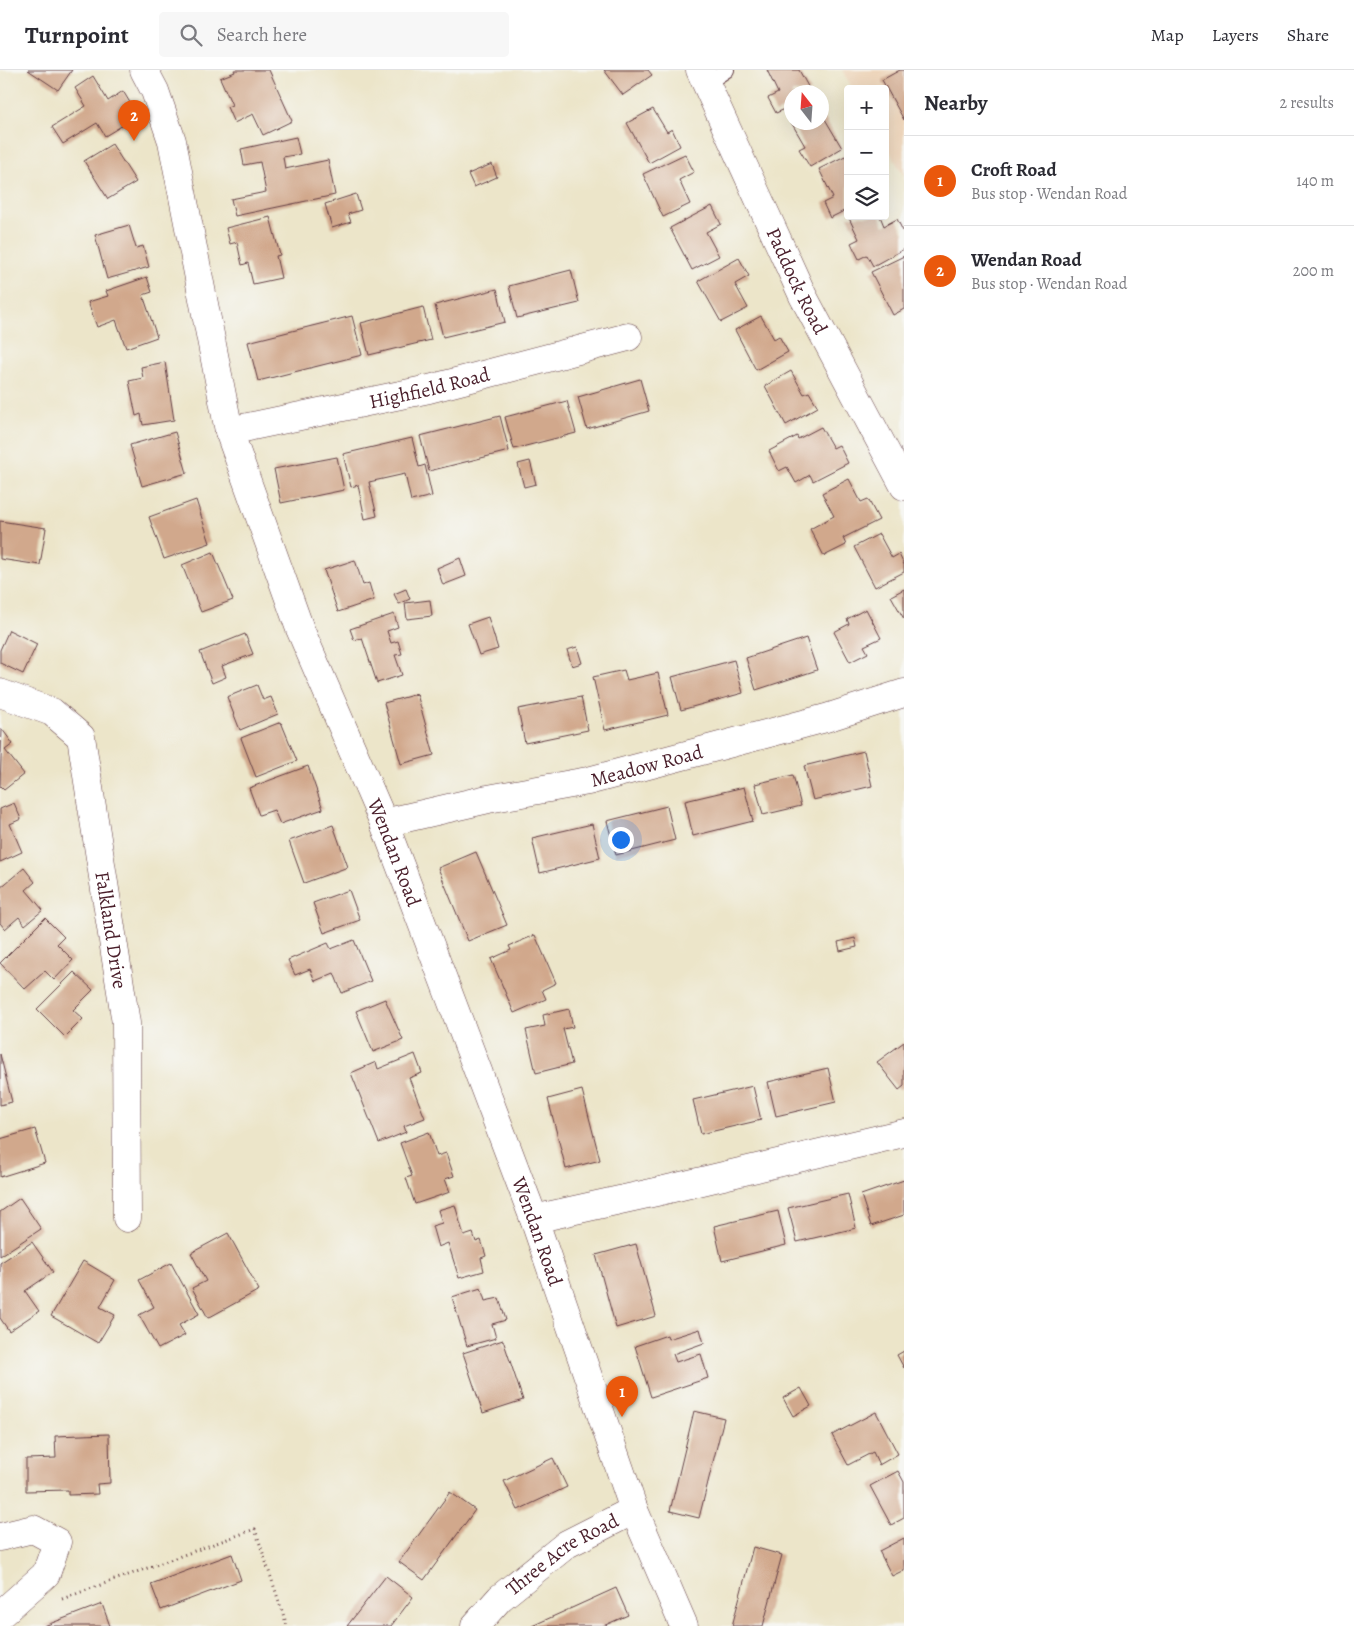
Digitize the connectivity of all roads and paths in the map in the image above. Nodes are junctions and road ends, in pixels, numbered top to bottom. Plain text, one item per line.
1 (144, 70) edge
2 (711, 75) edge
3 (628, 337) dead end
4 (229, 431) junction
5 (904, 486) edge
6 (0, 693) edge
7 (904, 693) edge
8 (384, 823) junction
9 (904, 1132) edge
10 (127, 1218) dead end
11 (534, 1219) junction
12 (634, 1510) junction
13 (0, 1537) edge
14 (55, 1601) dead end
15 (0, 1615) edge
16 (287, 1626) edge
17 (475, 1626) edge
18 (684, 1626) edge

1 - 4 street, Wendan Road
2 - 5 street, Paddock Road
3 - 4 street, Highfield Road
4 - 8 street, Wendan Road
6 - 10 street, Falkland Drive
7 - 8 street, Meadow Road
8 - 11 street, Wendan Road
9 - 11 street
11 - 12 street, Wendan Road
12 - 17 street, Three Acre Road
12 - 18 street, Wendan Road
13 - 15 street
14 - 16 path

